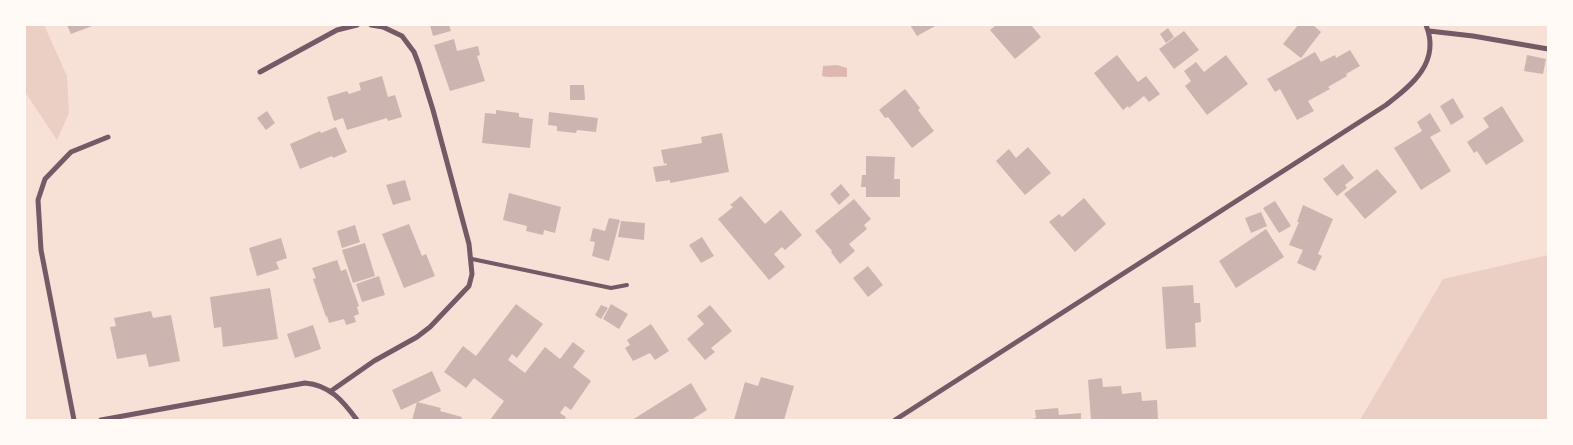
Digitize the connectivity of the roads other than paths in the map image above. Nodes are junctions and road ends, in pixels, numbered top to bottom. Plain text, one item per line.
1 (357, 25) edge
2 (371, 25) edge
3 (1426, 25) edge
4 (1429, 31) junction
5 (1548, 49) edge
6 (260, 72) dead end
7 (108, 138) dead end
8 (472, 259) junction
9 (627, 286) dead end
10 (331, 391) junction
11 (74, 420) edge
12 (101, 420) edge
13 (357, 420) edge
14 (895, 420) edge

1 - 6 street
2 - 8 street
3 - 4 street
4 - 5 street
4 - 14 street
7 - 11 street
8 - 9 lane
8 - 10 street
10 - 12 street
10 - 13 street

